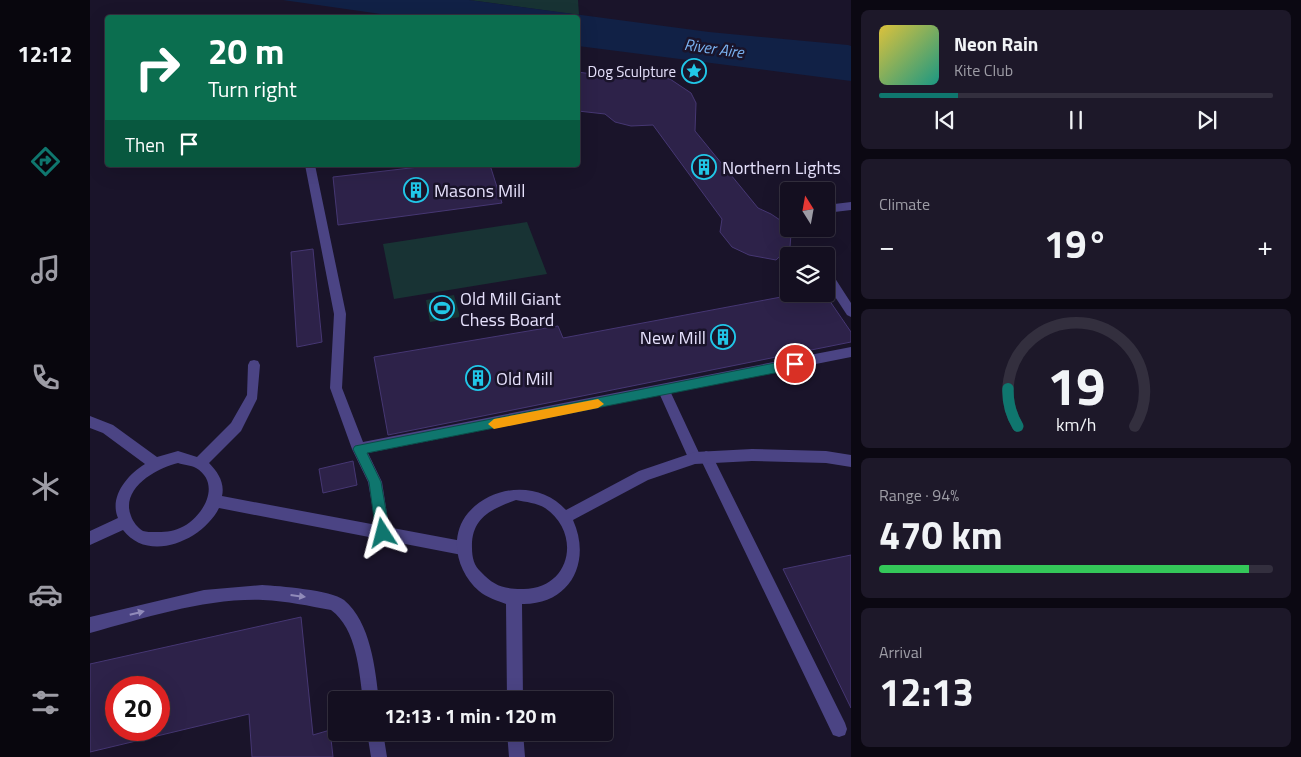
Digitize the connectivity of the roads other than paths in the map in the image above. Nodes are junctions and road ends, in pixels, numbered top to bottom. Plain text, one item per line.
1 (310, 167) edge
2 (851, 206) edge
3 (835, 208) edge
4 (835, 287) edge
5 (851, 312) edge
6 (851, 352) edge
7 (254, 365) dead end
8 (664, 391) junction
9 (90, 422) edge
10 (359, 449) junction
11 (700, 458) junction
12 (851, 461) edge
13 (201, 462) junction
14 (154, 463) junction
15 (216, 501) junction
16 (564, 518) junction
17 (125, 522) junction
18 (383, 533) junction
19 (90, 538) edge
20 (462, 548) junction
21 (514, 600) junction
22 (90, 625) edge
23 (370, 691) edge
24 (515, 691) edge
25 (839, 729) dead end
26 (376, 741) edge
27 (516, 741) edge
28 (379, 757) edge
29 (517, 757) edge

1 - 10 street
2 - 3 street
4 - 5 street
6 - 8 street
7 - 13 street
8 - 10 street
8 - 11 street
9 - 14 street
10 - 18 street
11 - 12 street
11 - 16 street
11 - 25 street
13 - 14 street
13 - 15 street
14 - 17 street
15 - 17 street
15 - 18 street
16 - 20 street
16 - 21 street
17 - 19 street
18 - 20 street
20 - 21 street
21 - 24 street
22 -> 23 street
26 - 28 street
27 - 29 street

